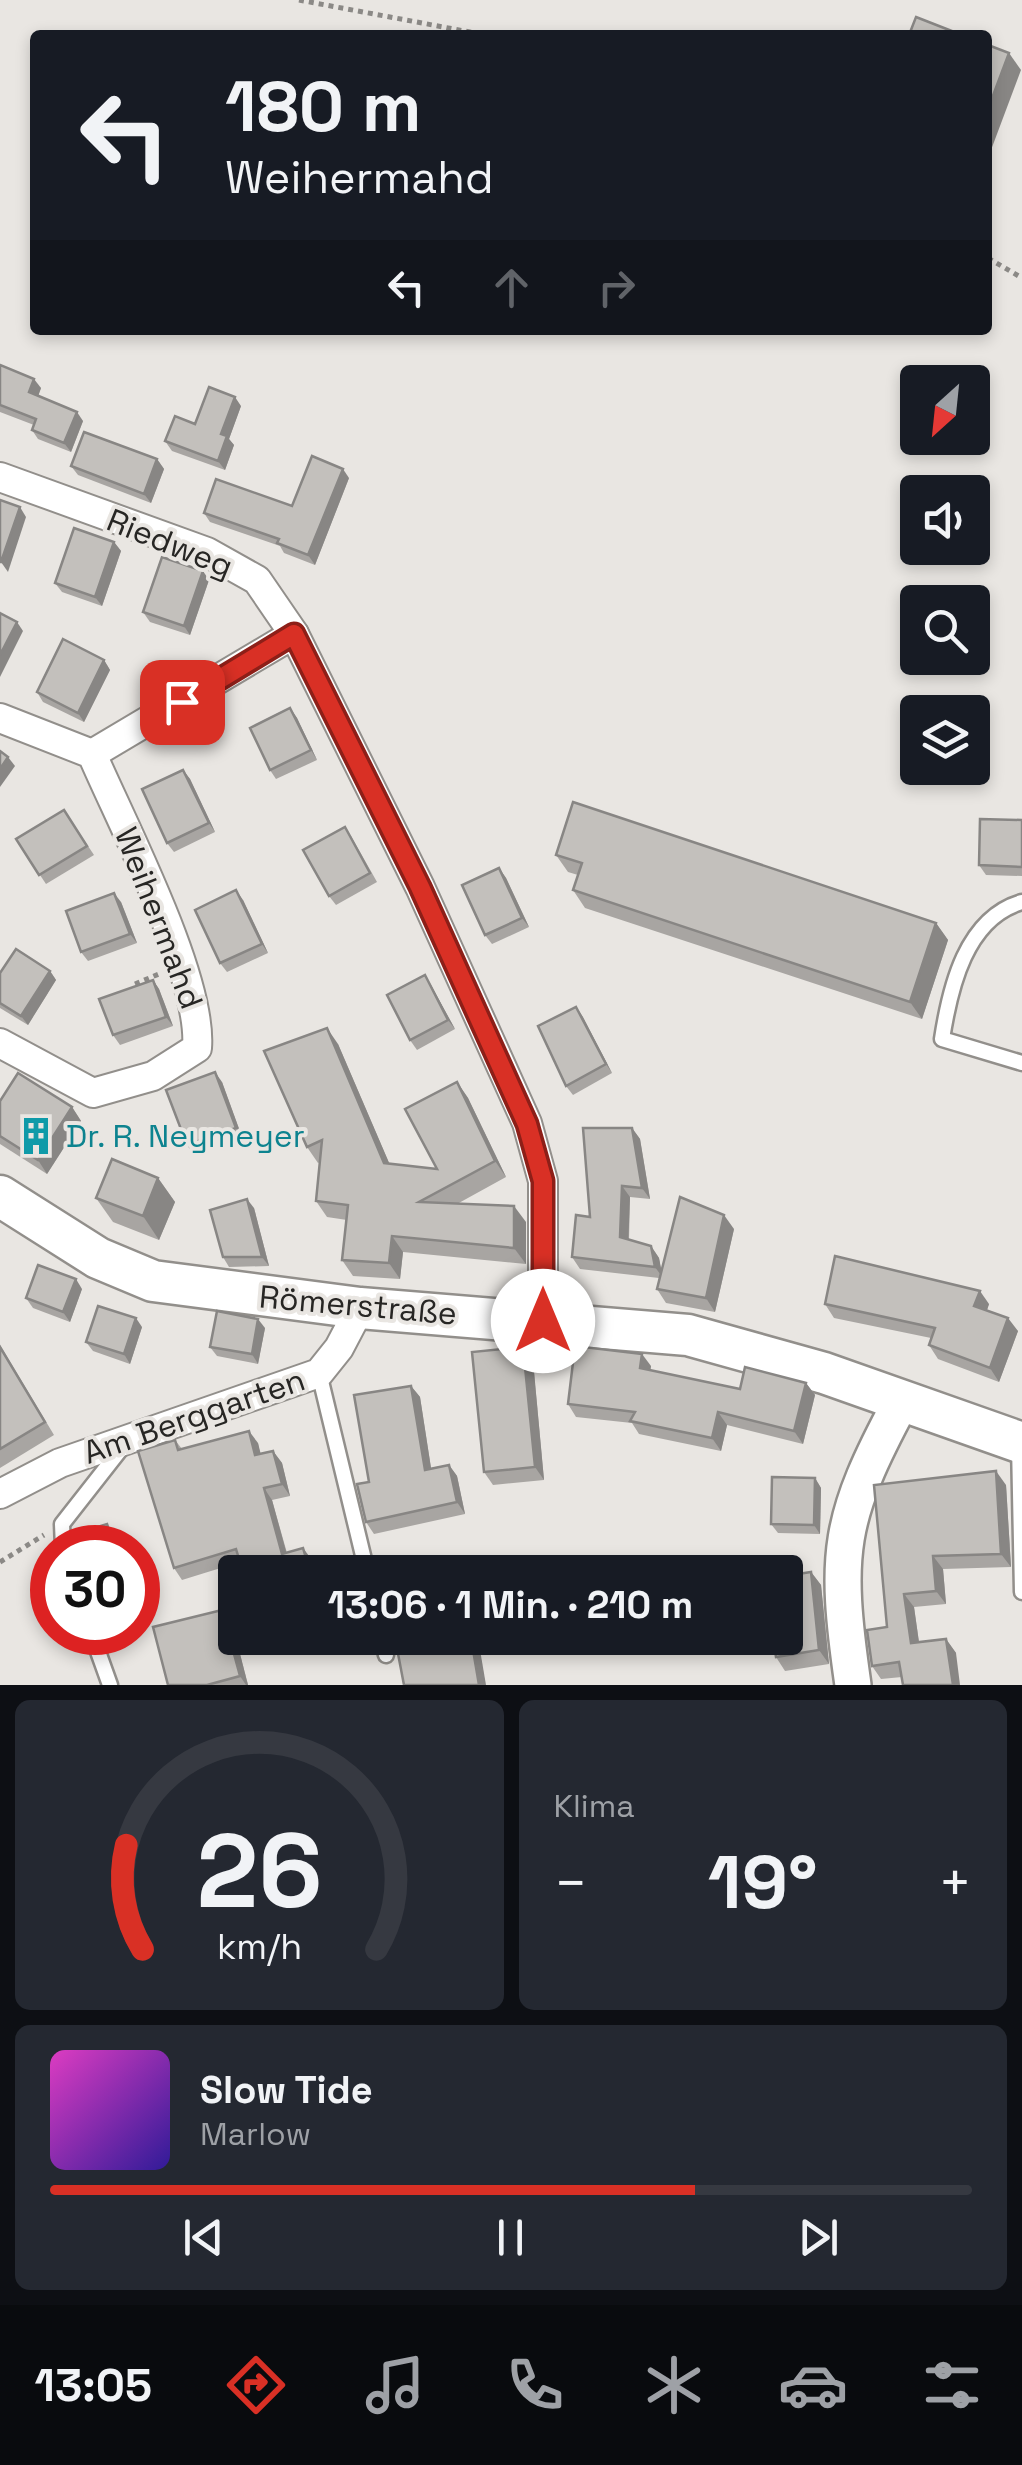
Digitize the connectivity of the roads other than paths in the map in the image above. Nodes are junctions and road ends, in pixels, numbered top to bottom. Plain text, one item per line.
1 (0, 477) edge
2 (294, 634) junction
3 (0, 718) edge
4 (92, 754) junction
5 (1022, 902) edge
6 (0, 1042) edge
7 (1022, 1062) edge
8 (0, 1196) edge
9 (360, 1308) junction
10 (543, 1321) junction
11 (319, 1373) junction
12 (901, 1402) junction
13 (129, 1436) junction
14 (1021, 1442) edge
15 (0, 1494) edge
16 (62, 1525) edge
17 (362, 1555) edge
18 (1022, 1592) edge
19 (99, 1655) edge
20 (110, 1685) edge
21 (853, 1685) edge

1 - 2 street, Riedweg
2 - 4 street
2 - 10 street, Riedweg
3 - 4 street
4 - 6 street, Weihermahd
5 - 7 lane
8 - 9 main road, Römerstraße
9 - 10 main road, Römerstraße
9 - 11 street, Am Berggarten
10 - 12 main road, Römerstraße
11 - 13 street, Am Berggarten
11 - 17 lane
12 - 14 main road, Römerstraße
12 - 21 street
13 - 15 street, Am Berggarten
13 - 16 lane
14 - 18 lane
19 - 20 lane

